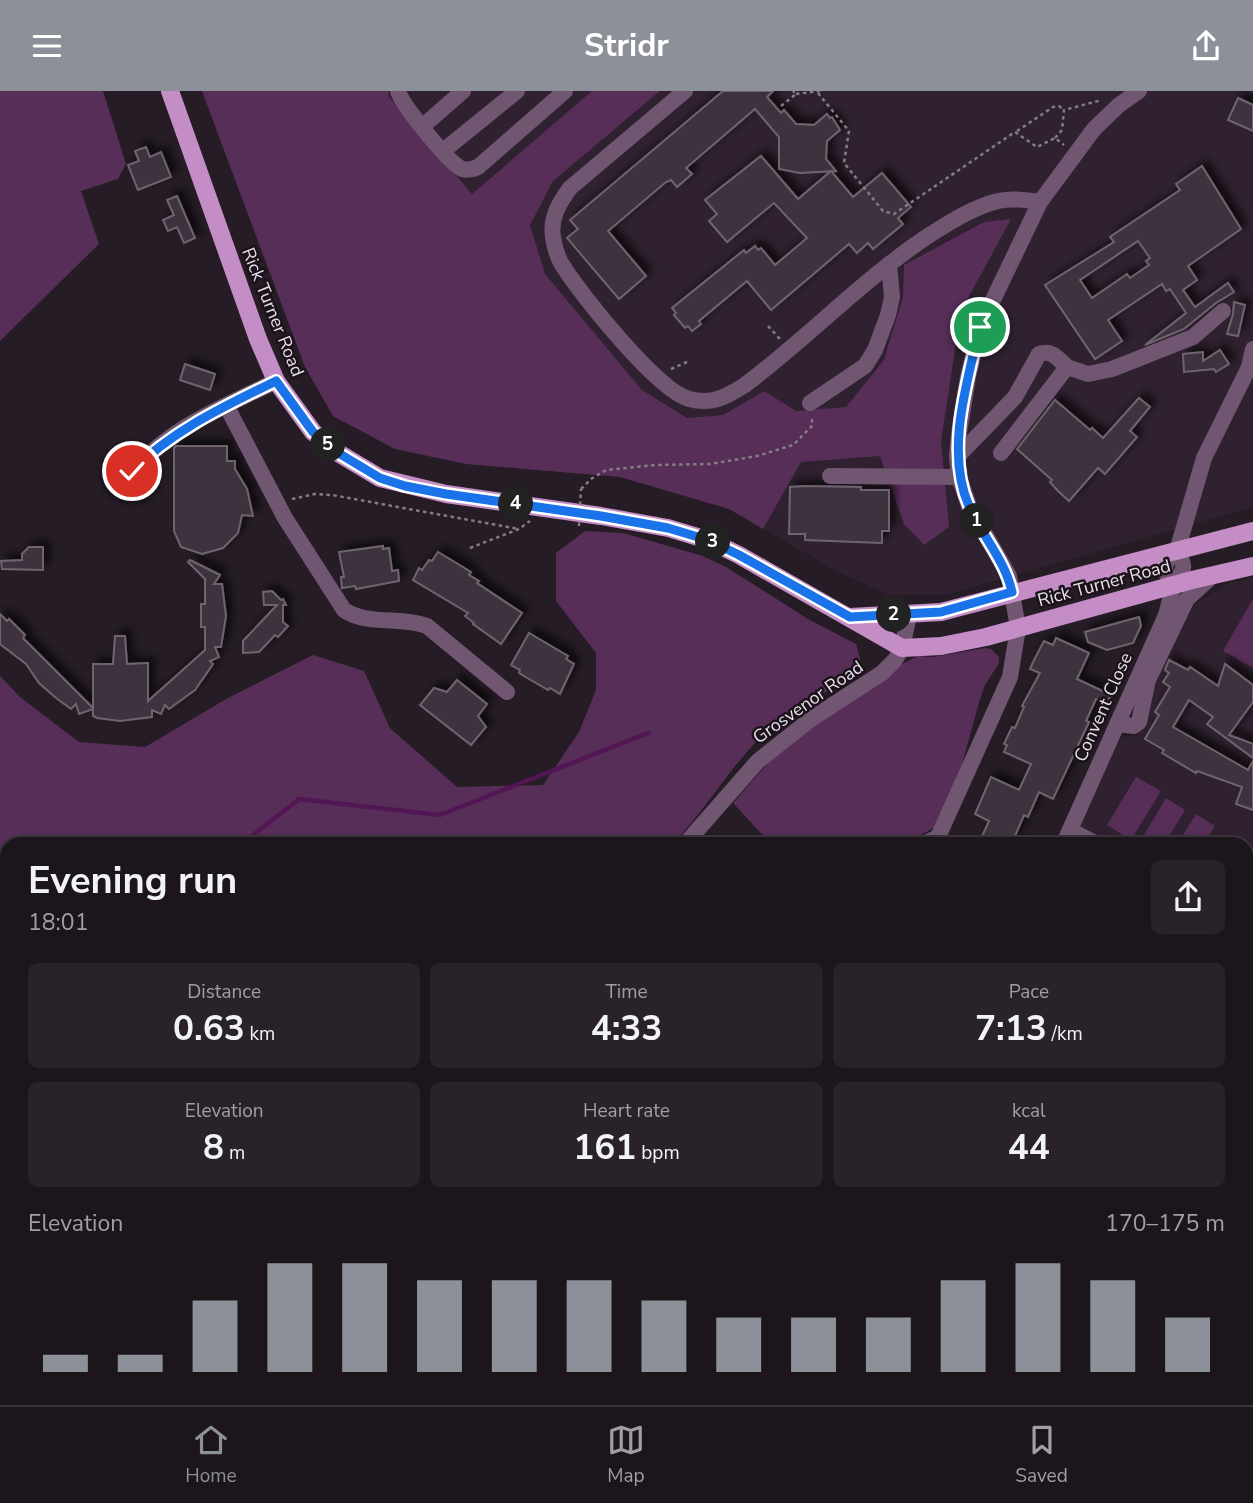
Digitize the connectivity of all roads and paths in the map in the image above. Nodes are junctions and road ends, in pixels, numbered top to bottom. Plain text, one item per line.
1 (170, 91) edge
2 (398, 91) edge
3 (463, 91) edge
4 (517, 91) edge
5 (565, 91) edge
6 (685, 91) edge
7 (1139, 91) edge
8 (794, 92) edge
9 (819, 92) edge
10 (1112, 97) dead end
11 (781, 106) dead end
12 (1064, 110) junction
13 (423, 126) junction
14 (1015, 132) junction
15 (1055, 138) junction
16 (443, 151) junction
17 (1075, 154) junction
18 (1040, 202) junction
19 (889, 264) junction
20 (1223, 311) dead end
21 (768, 326) dead end
22 (789, 349) junction
23 (1253, 350) edge
24 (1067, 367) junction
25 (276, 381) junction
26 (810, 403) dead end
27 (227, 407) junction
28 (813, 425) dead end
29 (1001, 453) dead end
30 (957, 457) junction
31 (830, 476) dead end
32 (959, 477) junction
33 (123, 488) dead end
34 (278, 506) junction
35 (579, 526) dead end
36 (1253, 531) edge
37 (470, 548) dead end
38 (1177, 551) junction
39 (1253, 566) edge
40 (1212, 576) junction
41 (1174, 586) junction
42 (1012, 592) junction
43 (909, 615) junction
44 (850, 617) junction
45 (1018, 628) junction
46 (902, 648) junction
47 (507, 692) dead end
48 (1117, 724) junction
49 (691, 837) edge
50 (935, 837) edge
51 (1067, 837) edge

1 - 25 main road, Rick Turner Road
2 - 13 street
3 - 13 street
4 - 16 street
5 - 16 street
6 - 22 street
7 - 17 street
8 - 9 path
8 - 11 path
9 - 14 path
10 - 12 path
12 - 14 path
12 - 15 path
13 - 16 street
14 - 15 path
15 - 17 path
17 - 18 street
18 - 19 street
18 - 30 street
19 - 22 street
19 - 26 street
20 - 24 street
21 - 22 path
23 - 38 street
24 - 29 street
24 - 30 street
25 - 27 street
25 - 44 main road, Rick Turner Road
27 - 33 street
27 - 34 street
28 - 35 path, bridge
30 - 32 street
31 - 32 street
32 - 42 street
34 - 37 path
34 - 47 street
36 - 38 main road, Rick Turner Road
38 - 41 street, Convent Close
38 - 42 main road, Rick Turner Road
39 - 40 main road, Rick Turner Road
40 - 41 main road, Rick Turner Road
40 - 48 street
41 - 45 main road, Rick Turner Road
41 - 48 street, Convent Close
42 - 43 main road, Rick Turner Road
42 - 45 street
43 - 44 main road, Rick Turner Road
43 - 46 street, Grosvenor Road
44 - 46 main road, Rick Turner Road
45 - 46 main road, Rick Turner Road
45 - 50 street
46 - 49 street, Grosvenor Road
48 - 51 street, Convent Close

